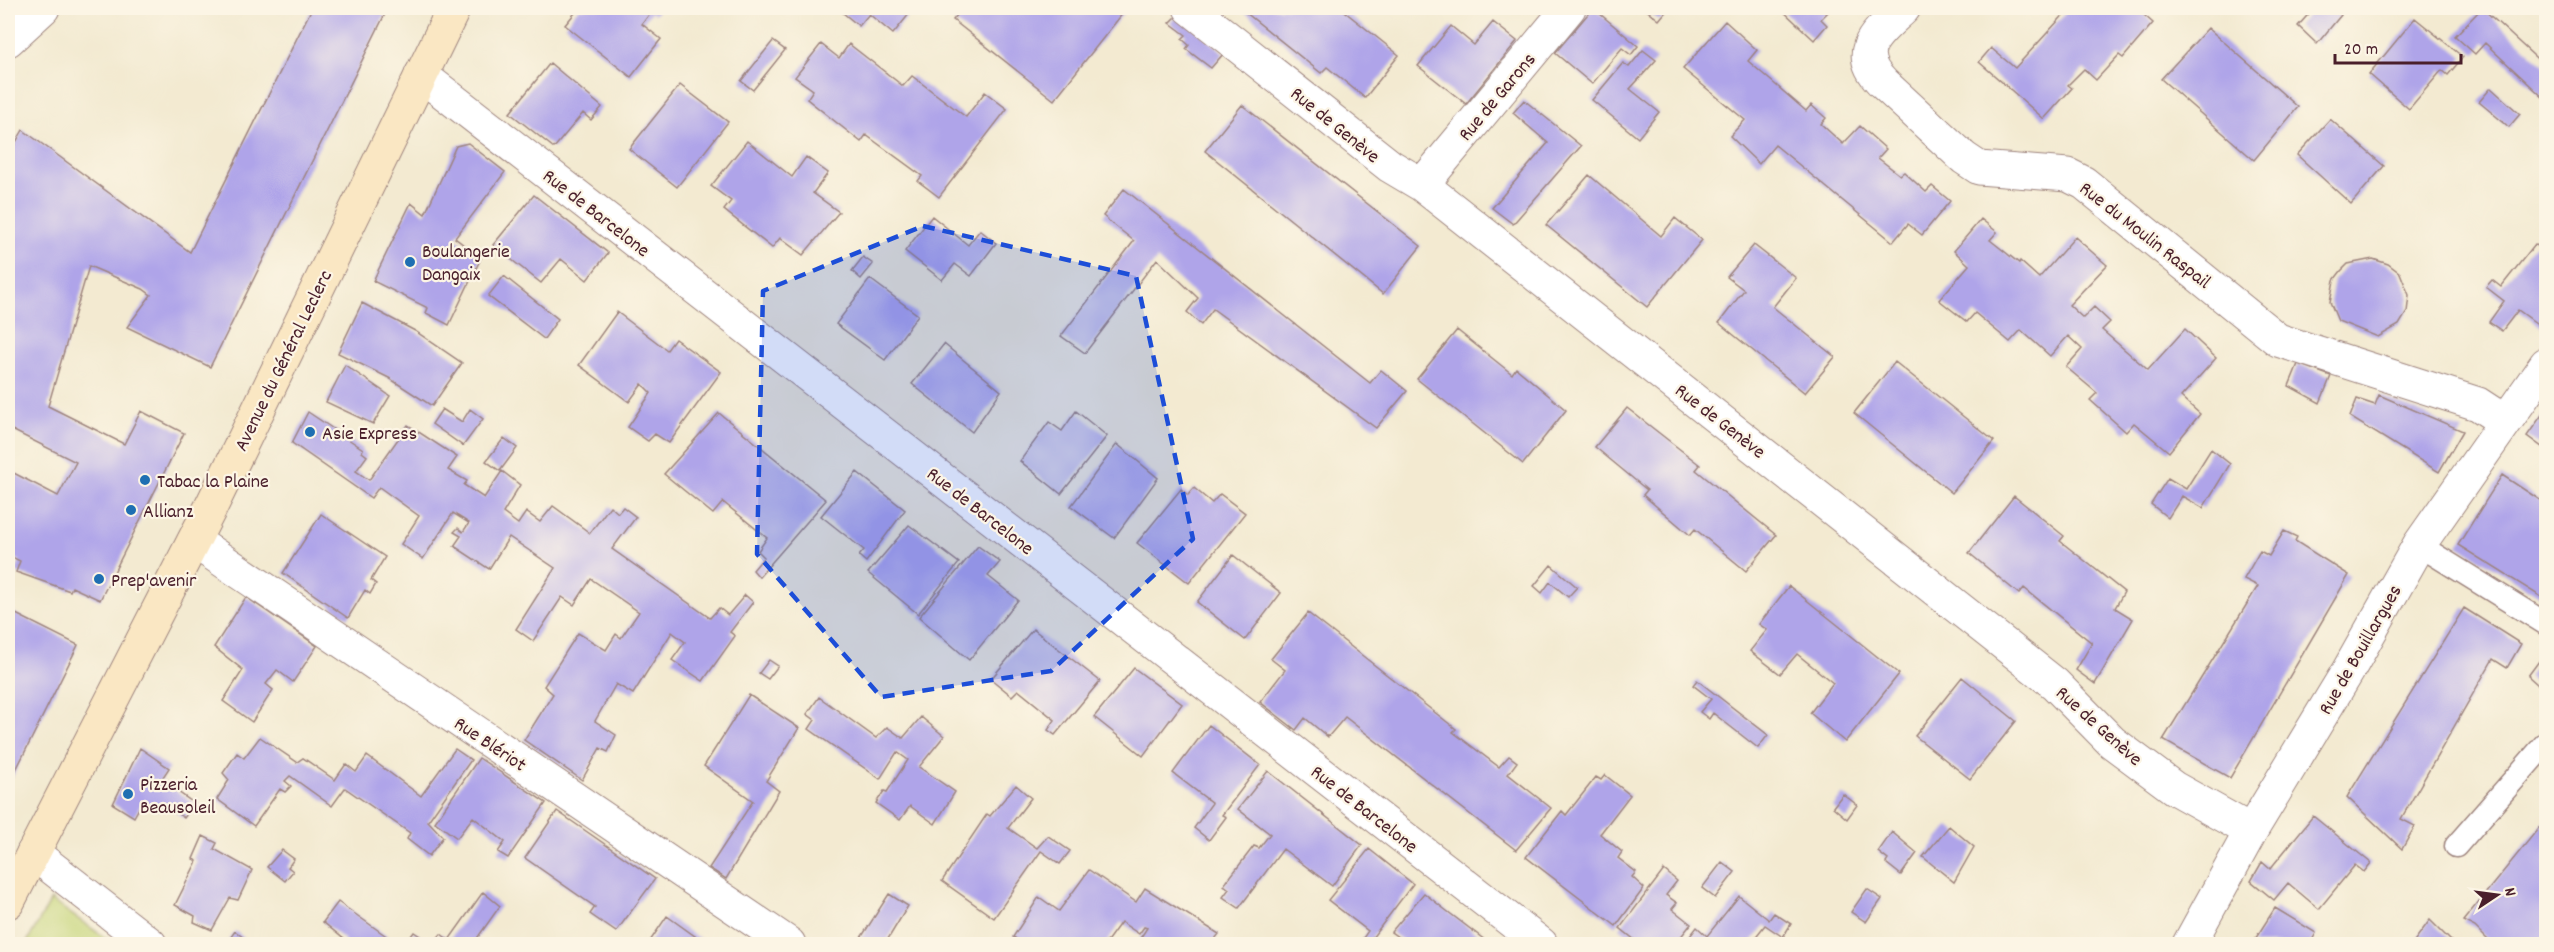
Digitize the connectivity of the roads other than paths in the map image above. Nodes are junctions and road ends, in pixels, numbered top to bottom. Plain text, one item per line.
1 (37, 8) edge
2 (43, 8) edge
3 (454, 8) edge
4 (1190, 8) edge
5 (1569, 8) edge
6 (1904, 8) edge
7 (8, 17) edge
8 (8, 40) edge
9 (421, 75) junction
10 (1422, 185) junction
11 (2547, 364) edge
12 (2504, 421) junction
13 (194, 541) junction
14 (2419, 545) junction
15 (2547, 624) edge
16 (2547, 743) edge
17 (2251, 831) junction
18 (2456, 846) dead end
19 (33, 853) junction
20 (8, 902) edge
21 (150, 945) edge
22 (789, 945) edge
23 (1541, 945) edge
24 (2189, 945) edge

1 - 7 street
2 - 8 street
3 - 9 main road, Avenue du Général Leclerc
4 - 10 street, Rue de Genève
5 - 10 street, Rue de Garons
6 - 12 street, Rue du Moulin Raspail
9 - 13 main road, Avenue du Général Leclerc
9 - 23 street, Rue de Barcelone
10 - 17 street, Rue de Genève
11 - 12 street, Rue de Bouillargues
12 - 14 street, Rue de Bouillargues
13 - 19 main road, Avenue du Général Leclerc
13 - 22 street, Rue Blériot
14 - 15 lane
14 - 17 street, Rue de Bouillargues
16 - 18 lane
17 - 24 street, Rue de Bouillargues
19 - 20 main road, Avenue du Général Leclerc
19 - 21 street

